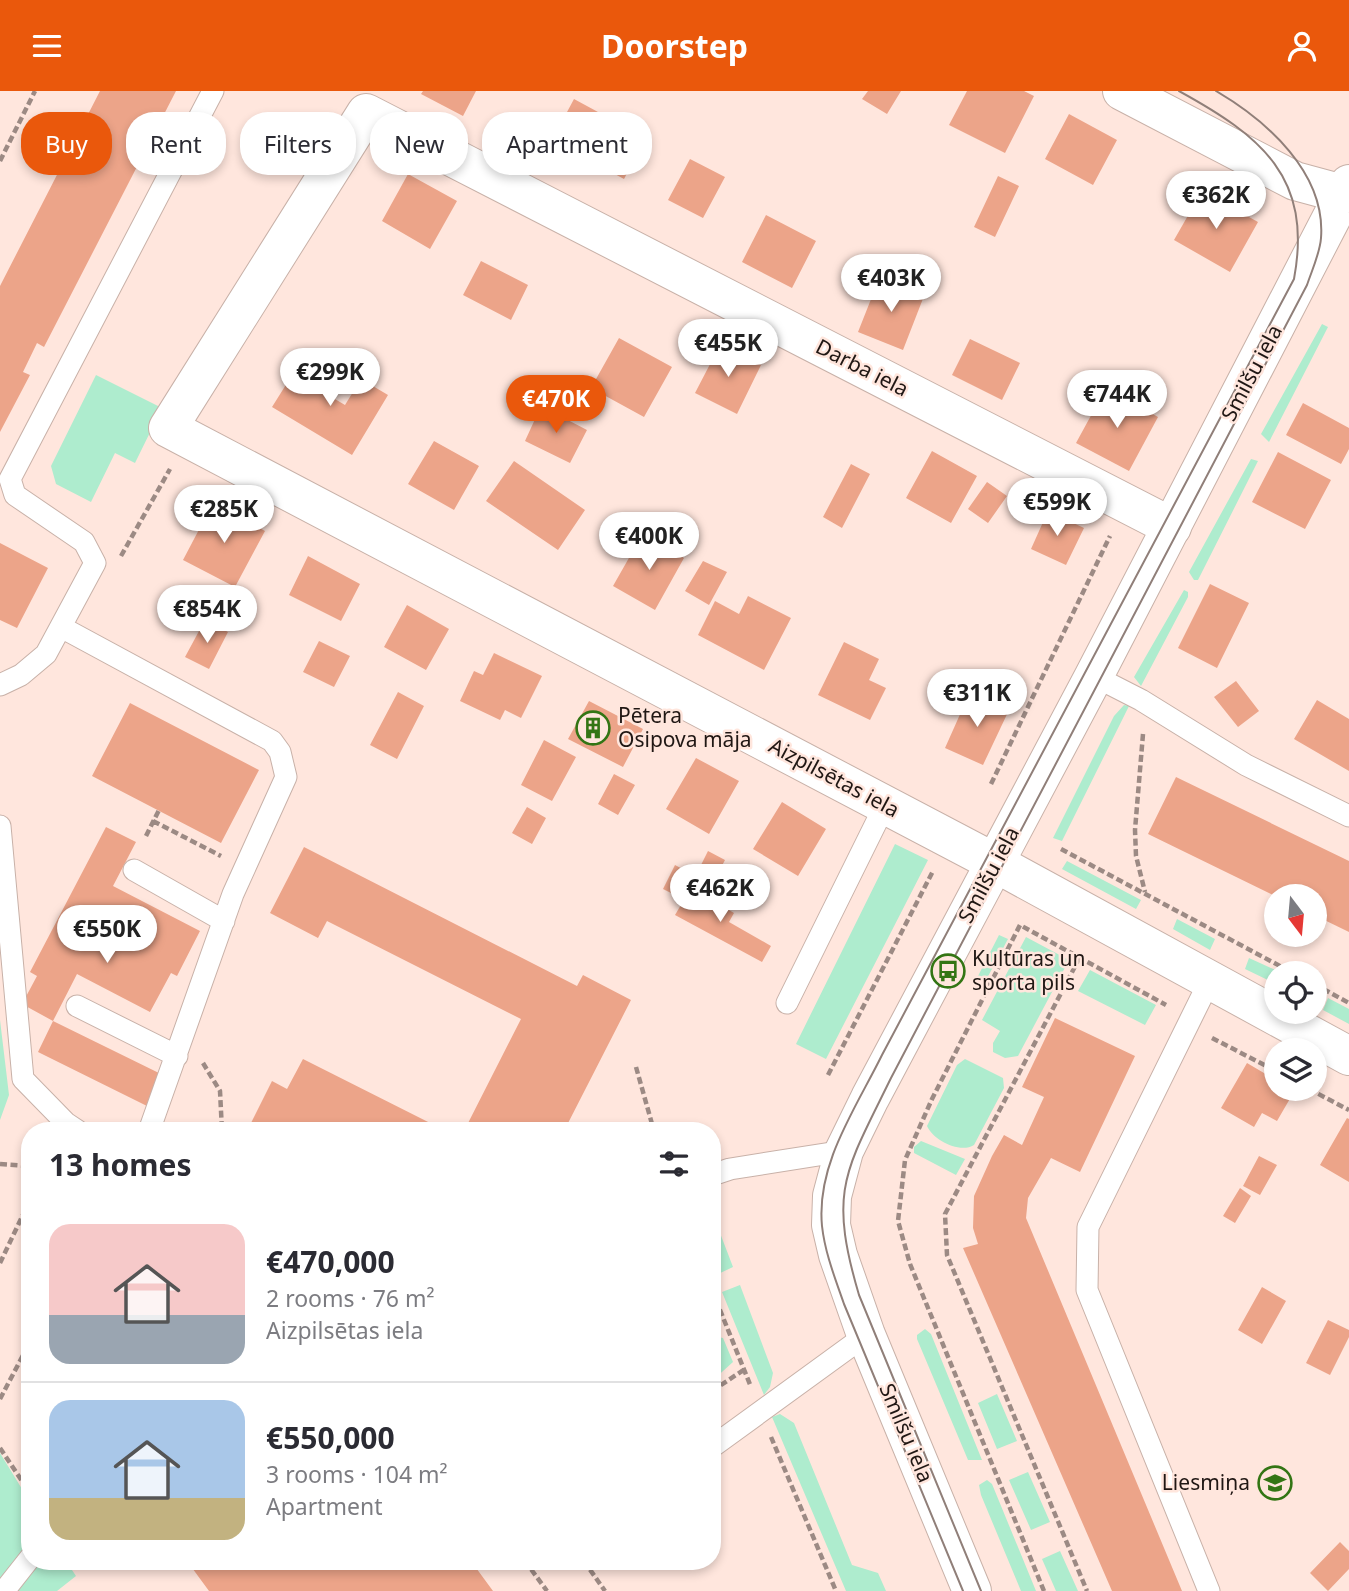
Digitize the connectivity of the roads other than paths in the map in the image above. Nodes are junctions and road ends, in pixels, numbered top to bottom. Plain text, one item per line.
1 (213, 91) edge
2 (1122, 91) edge
3 (1347, 192) edge
4 (178, 433) joint
5 (1172, 527) junction
6 (61, 627) junction
7 (1094, 675) junction
8 (0, 685) edge
9 (885, 805) junction
10 (1349, 816) edge
11 (0, 827) edge
12 (996, 863) junction
13 (134, 870) dead end
14 (224, 922) junction
15 (1210, 979) junction
16 (787, 1003) dead end
17 (78, 1006) dead end
18 (177, 1056) junction
19 (1349, 1056) edge
20 (64, 1122) edge
21 (152, 1122) edge
22 (844, 1151) junction
23 (721, 1172) edge
24 (866, 1335) junction
25 (721, 1440) edge
26 (21, 1569) edge
27 (962, 1587) edge
28 (4, 1591) edge
29 (1209, 1591) edge

1 - 6 lane
2 - 3 street
3 - 5 street, Smilšu iela
4 - 5 street, Darba iela
4 - 9 street, Aizpilsētas iela
5 - 7 street, Smilšu iela
6 - 8 lane
6 - 14 lane
7 - 10 lane
7 - 12 street, Smilšu iela
9 - 12 street, Aizpilsētas iela
9 - 16 lane
11 - 20 lane
12 - 15 street, Aizpilsētas iela
12 - 22 street, Smilšu iela
13 - 14 lane
14 - 18 lane
15 - 19 street, Aizpilsētas iela
15 - 29 lane
17 - 18 lane
18 - 21 lane
22 - 23 lane
22 - 24 street, Smilšu iela
24 - 25 lane
24 - 27 street, Smilšu iela
26 - 28 lane

